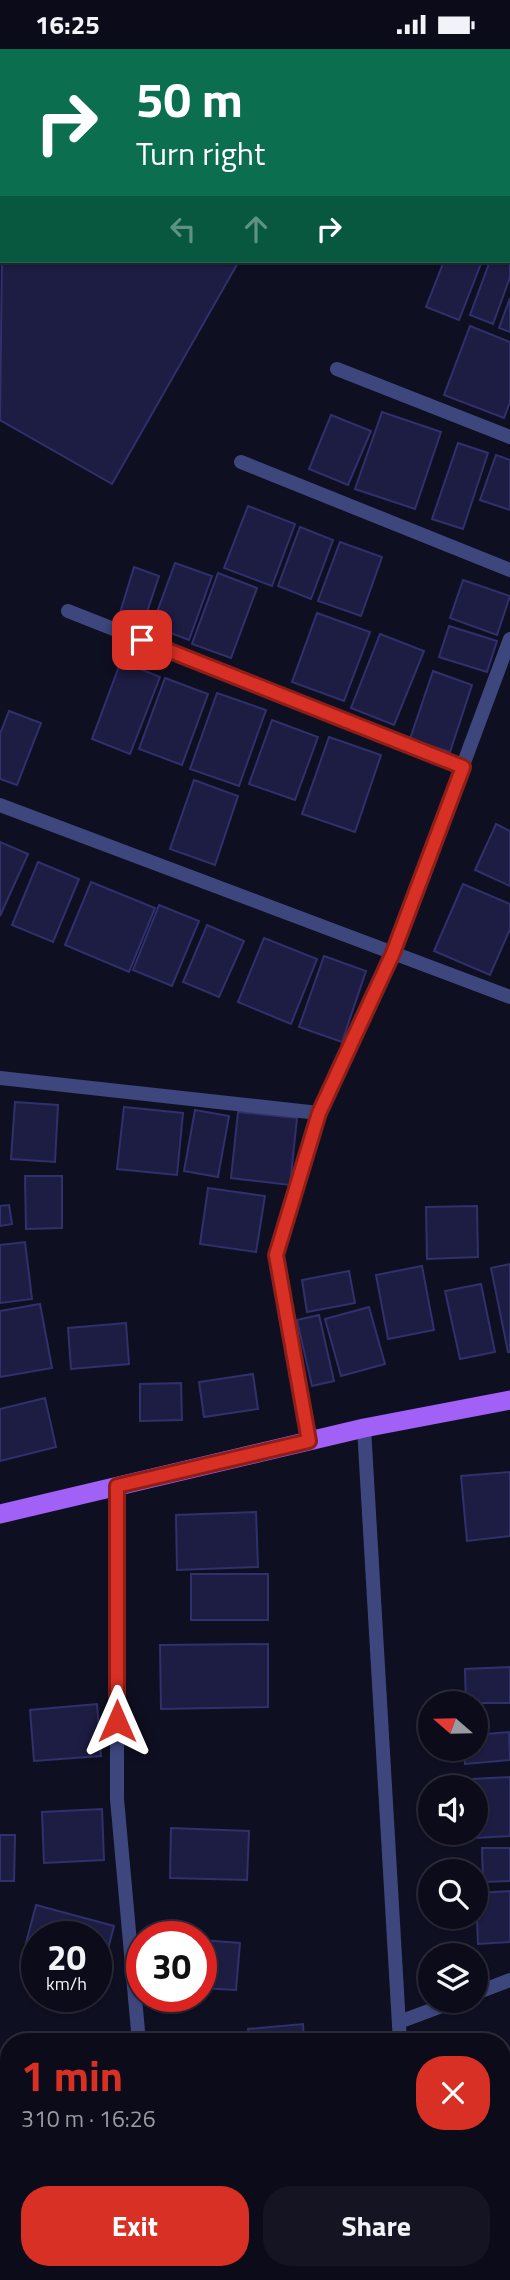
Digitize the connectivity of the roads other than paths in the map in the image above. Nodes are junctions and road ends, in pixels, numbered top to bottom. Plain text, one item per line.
1 (337, 369) dead end
2 (510, 437) edge
3 (241, 462) dead end
4 (510, 570) edge
5 (68, 611) dead end
6 (510, 639) edge
7 (463, 767) junction
8 (0, 805) edge
9 (393, 953) junction
10 (510, 997) edge
11 (0, 1078) edge
12 (319, 1113) junction
13 (510, 1400) edge
14 (364, 1428) junction
15 (309, 1441) junction
16 (117, 1486) junction
17 (0, 1514) edge
18 (510, 1980) edge
19 (488, 1988) edge
20 (423, 2013) edge
21 (399, 2022) junction
22 (138, 2033) edge
23 (400, 2033) edge

1 - 2 street
3 - 4 street
5 - 7 street
6 - 7 street
7 - 9 street
8 - 9 street
9 - 10 street
9 - 12 street
11 - 12 street
12 - 15 street
13 - 14 main road
14 - 15 main road
14 - 21 street
15 - 16 main road
16 - 17 main road
16 - 22 street
18 - 19 street
20 - 21 street
21 - 23 street

